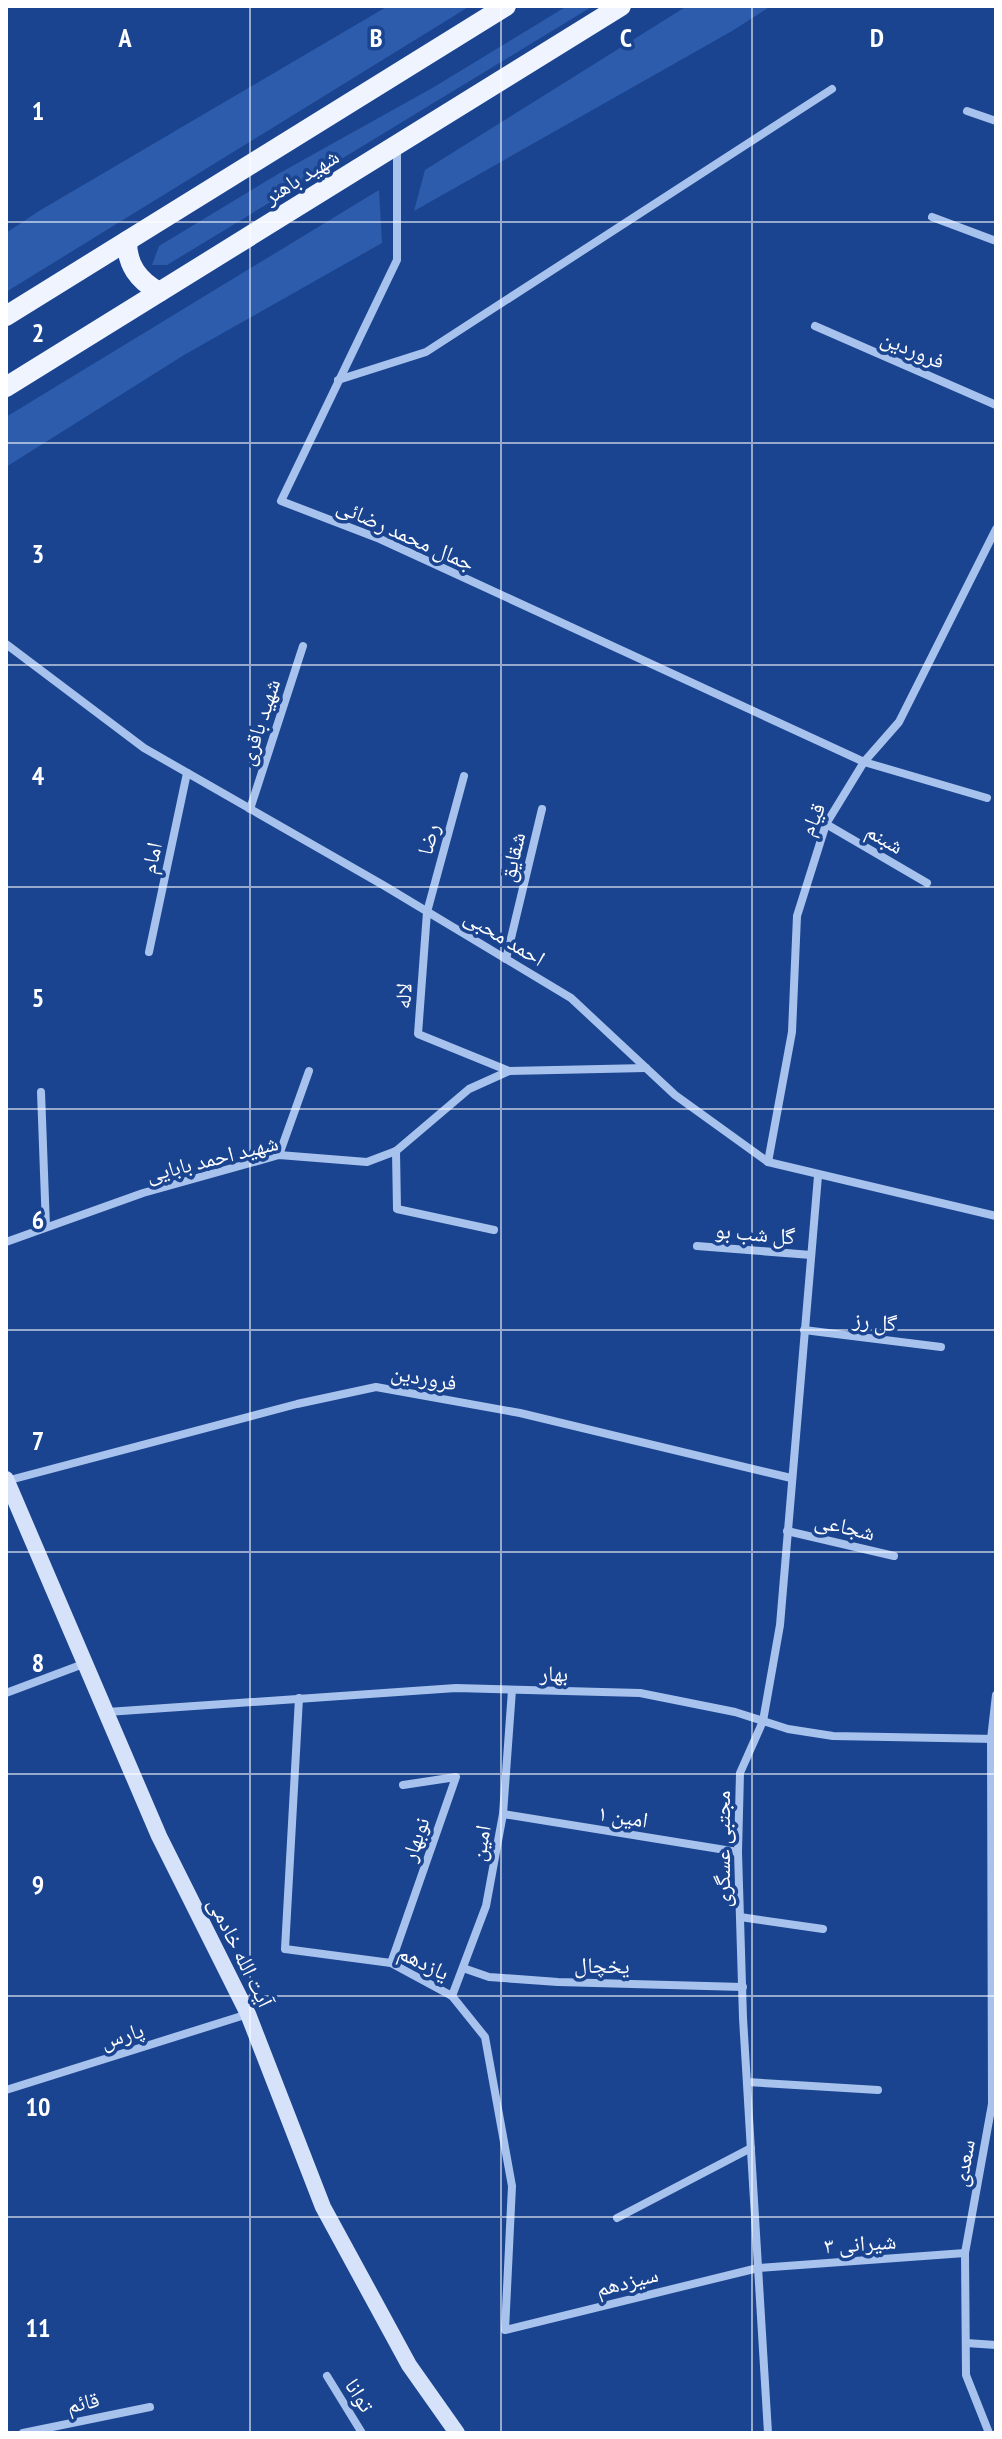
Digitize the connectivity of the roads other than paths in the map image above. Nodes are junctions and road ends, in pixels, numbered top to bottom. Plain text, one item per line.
1 (506, 6) edge
2 (621, 6) edge
3 (832, 89) dead end
4 (967, 111) dead end
5 (996, 121) edge
6 (397, 145) junction
7 (932, 217) dead end
8 (127, 241) junction
9 (996, 241) edge
10 (159, 292) junction
11 (6, 316) edge
12 (815, 326) dead end
13 (338, 380) junction
14 (6, 387) edge
15 (996, 405) edge
16 (996, 529) edge
17 (6, 644) edge
18 (303, 646) dead end
19 (864, 762) junction
20 (187, 773) junction
21 (464, 776) dead end
22 (987, 798) dead end
23 (250, 809) junction
24 (542, 809) dead end
25 (826, 824) junction
26 (927, 883) dead end
27 (427, 912) junction
28 (149, 952) dead end
29 (506, 959) junction
30 (646, 1068) junction
31 (309, 1071) dead end
32 (509, 1071) junction
33 (41, 1092) dead end
34 (396, 1151) junction
35 (279, 1155) junction
36 (768, 1162) junction
37 (818, 1176) junction
38 (996, 1216) edge
39 (46, 1227) junction
40 (494, 1230) dead end
41 (6, 1242) edge
42 (697, 1246) dead end
43 (811, 1255) junction
44 (804, 1330) junction
45 (941, 1347) dead end
46 (791, 1478) junction
47 (6, 1481) edge
48 (787, 1531) junction
49 (894, 1556) dead end
50 (87, 1663) junction
51 (512, 1690) junction
52 (6, 1693) edge
53 (996, 1695) edge
54 (299, 1698) junction
55 (107, 1712) junction
56 (763, 1721) junction
57 (993, 1739) edge
58 (403, 1785) dead end
59 (503, 1814) junction
60 (738, 1852) junction
61 (994, 1894) edge
62 (740, 1917) junction
63 (823, 1929) dead end
64 (391, 1963) junction
65 (463, 1968) junction
66 (743, 1987) junction
67 (452, 1996) junction
68 (248, 2014) junction
69 (994, 2058) edge
70 (747, 2082) junction
71 (6, 2090) edge
72 (878, 2090) dead end
73 (994, 2105) edge
74 (751, 2148) junction
75 (617, 2218) dead end
76 (965, 2253) junction
77 (758, 2268) junction
78 (505, 2330) joint
79 (966, 2343) junction
80 (996, 2345) edge
81 (327, 2376) dead end
82 (150, 2407) dead end
83 (23, 2433) edge
84 (362, 2433) edge
85 (457, 2433) edge
86 (768, 2433) edge
87 (989, 2433) edge

1 - 8 main road, شهید باهنر
2 - 6 main road, شهید باهنر
3 - 13 street
4 - 5 street
6 - 10 main road, شهید باهنر
6 - 13 street, جمال محمد رضائی
7 - 9 street
8 - 10 main road
8 - 11 main road, شهید باهنر
10 - 14 main road, شهید باهنر
12 - 15 street, فروردین
13 - 19 street, جمال محمد رضائی
16 - 19 street, قیام
17 - 20 street, احمد محبی
18 - 23 street, شهید باقری
19 - 22 street
19 - 25 street, قیام
20 - 23 street, احمد محبی
20 - 28 street, امام
21 - 27 street, رضا
23 - 27 street, احمد محبی
24 - 29 street, شقایق
25 - 26 street, شبنم
25 - 36 street, قیام
27 - 29 street, احمد محبی
27 - 32 street, لاله
29 - 30 street, احمد محبی
30 - 32 street, شهید احمد بابایی
30 - 36 street, احمد محبی
31 - 35 street
32 - 34 street, شهید احمد بابایی
33 - 39 street
34 - 35 street, شهید احمد بابایی
34 - 40 street
35 - 39 street, شهید احمد بابایی
36 - 37 street, احمد محبی
37 - 38 street, احمد محبی
37 - 43 street, مجتبی عسگری
39 - 41 street, شهید احمد بابایی
42 - 43 street, گل شب بو
43 - 44 street, مجتبی عسگری
44 - 45 street, گل رز
44 - 46 street, مجتبی عسگری
46 - 47 street, فروردین
46 - 48 street, مجتبی عسگری
47 - 50 main road, آیت الله خادمی
48 - 49 street, شجاعی
48 - 56 street, مجتبی عسگری
50 - 52 street
50 - 55 main road, آیت الله خادمی
51 - 54 street, بهار
51 - 56 street, بهار
51 - 59 street, امین
53 - 57 street, سعدی
54 - 55 street, بهار
54 - 64 street, یازدهم
55 - 68 main road, آیت الله خادمی
56 - 57 street, بهار
56 - 60 street, مجتبی عسگری
57 - 61 street, سعدی
58 - 64 street, نوبهار
59 - 60 street, امین ۱
59 - 65 street, امین
60 - 62 street, مجتبی عسگری
61 - 69 street, سعدی
62 - 63 street
62 - 66 street, مجتبی عسگری
64 - 67 street, یازدهم
65 - 66 street, یخچال
65 - 67 street, امین
66 - 70 street, مجتبی عسگری
67 - 78 street, یازدهم
68 - 71 street, پارس
68 - 85 main road, آیت الله خادمی
69 - 73 street, سعدی
70 - 72 street
70 - 74 street, مجتبی عسگری
73 - 76 street, سعدی
74 - 75 street
74 - 77 street, مجتبی عسگری
76 - 77 street, شیرانی ۳
76 - 79 street, سعدی
77 - 78 street, سیزدهم
77 - 86 street, مجتبی عسگری
79 - 80 street
79 - 87 street, سعدی
81 - 84 street, توانا
82 - 83 street, قائم

